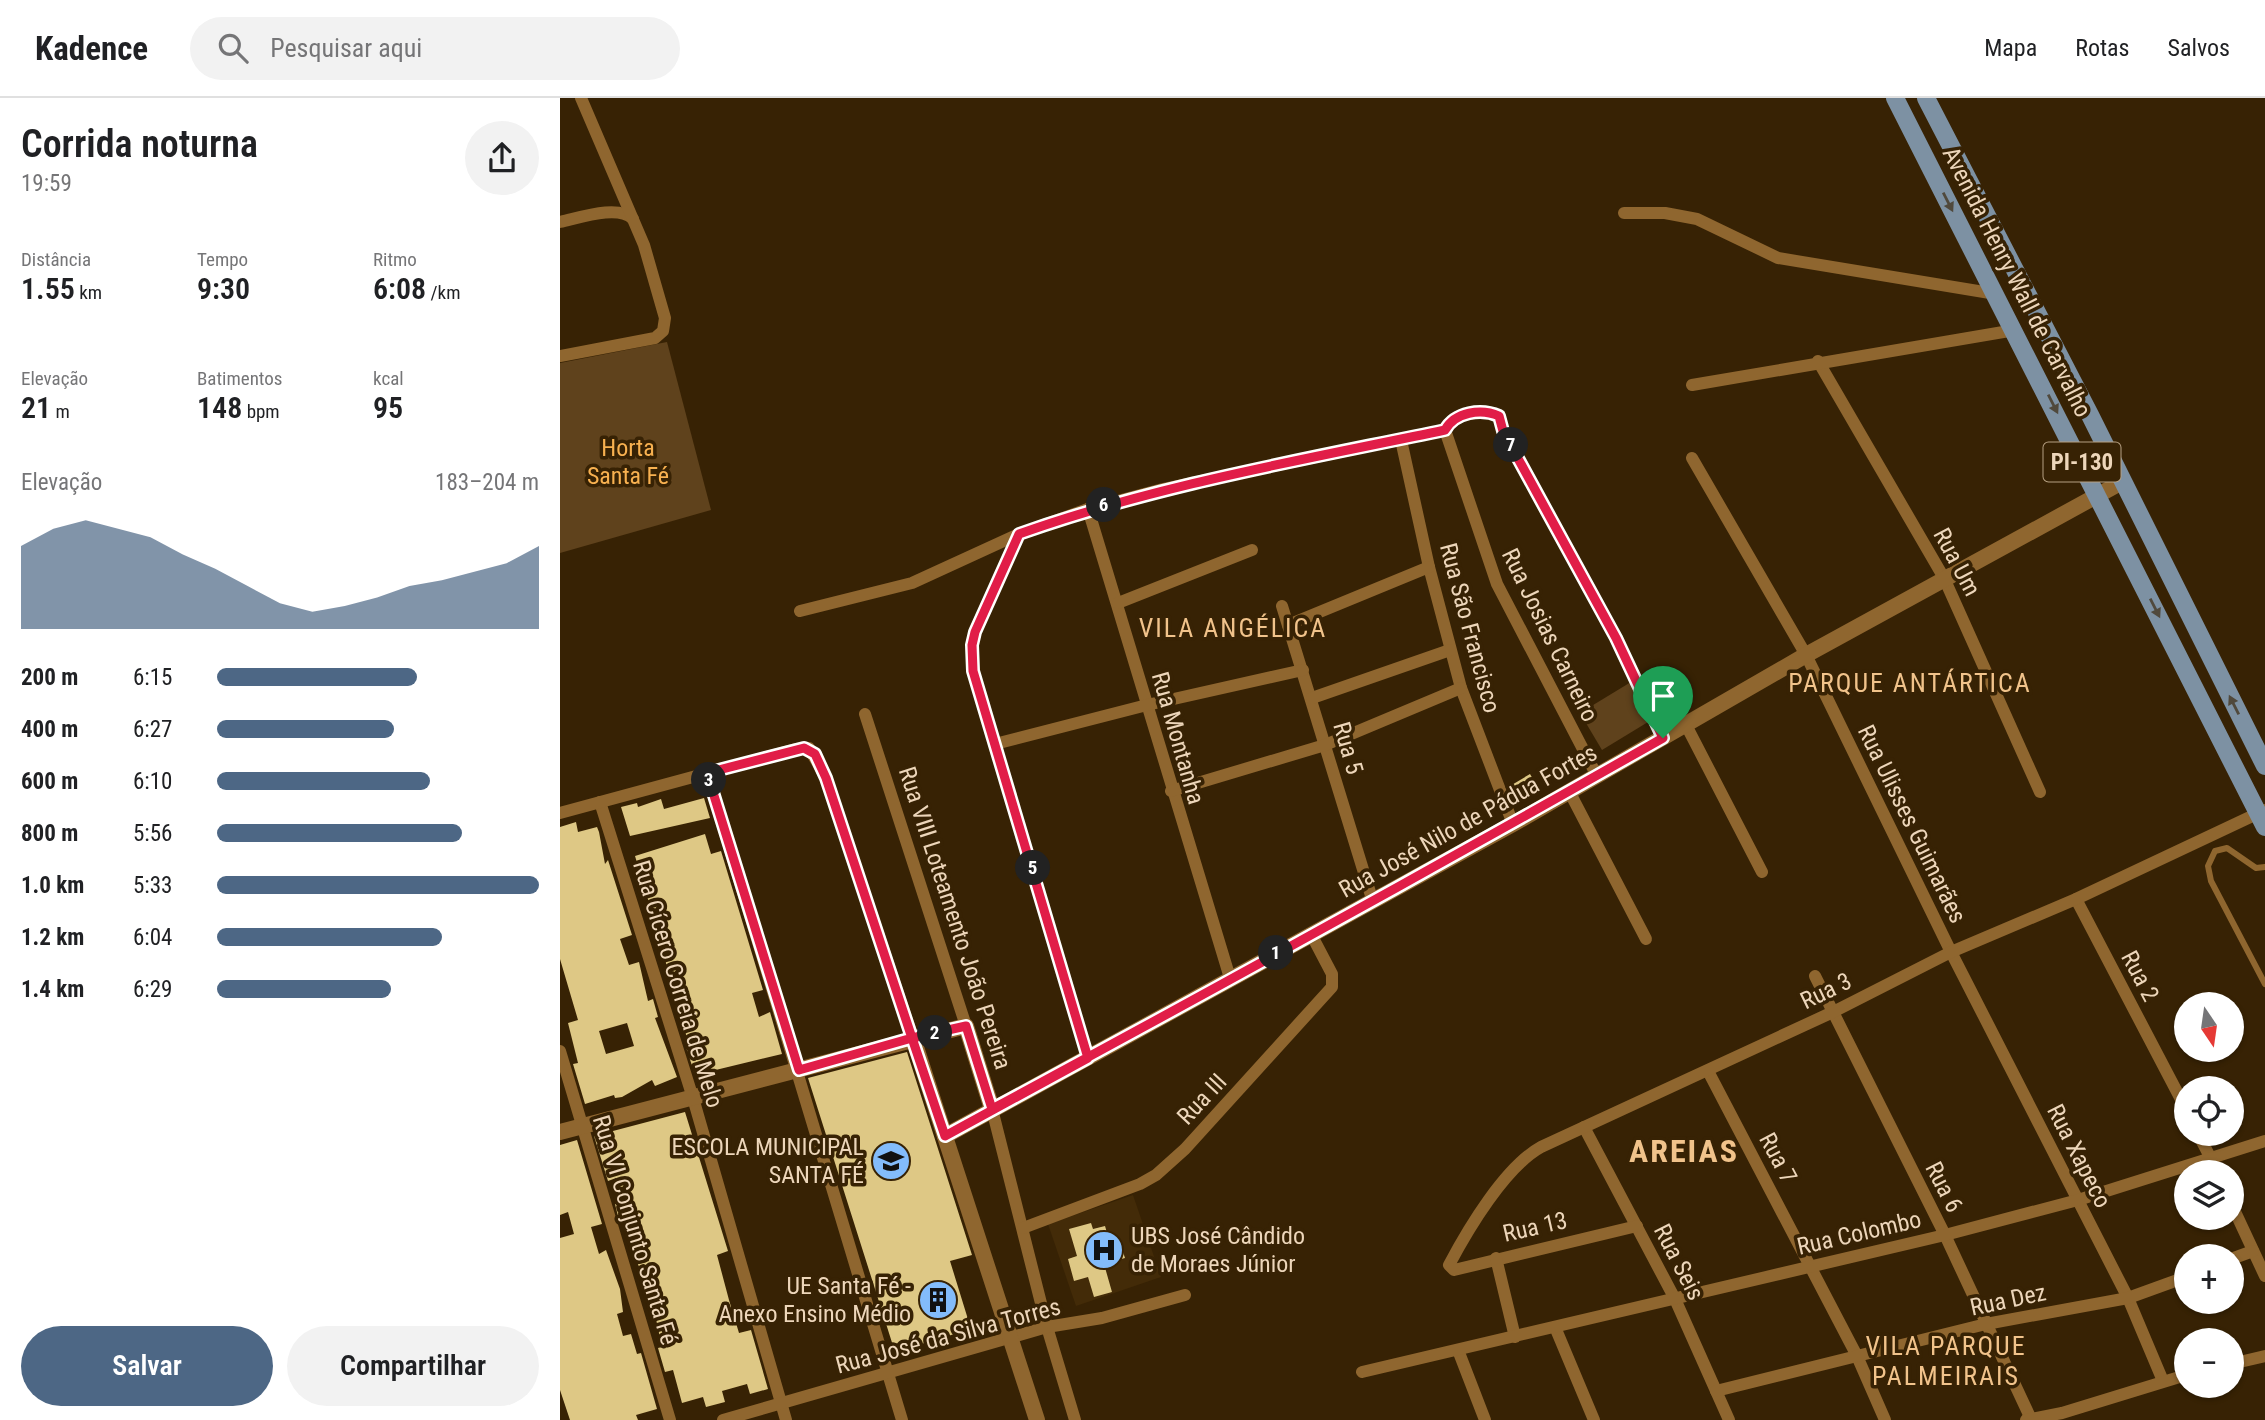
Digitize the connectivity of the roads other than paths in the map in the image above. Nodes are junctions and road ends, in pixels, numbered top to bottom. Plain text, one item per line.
1 (581, 98) edge
2 (1895, 98) edge
3 (1926, 98) edge
4 (1957, 159) junction
5 (1931, 169) junction
6 (1624, 213) dead end
7 (633, 219) junction
8 (560, 222) edge
9 (1996, 294) junction
10 (2015, 330) junction
11 (560, 356) edge
12 (1818, 361) junction
13 (1692, 385) dead end
14 (1499, 416) joint
15 (1445, 430) junction
16 (1401, 439) junction
17 (1692, 458) dead end
18 (2122, 482) junction
19 (2098, 494) junction
20 (1088, 509) junction
21 (1019, 534) junction
22 (1252, 550) dead end
23 (1429, 567) junction
24 (1944, 578) junction
25 (1118, 603) junction
26 (1282, 606) dead end
27 (800, 611) dead end
28 (1288, 625) junction
29 (1450, 650) junction
30 (1806, 655) junction
31 (1303, 670) junction
32 (1461, 688) junction
33 (1312, 698) junction
34 (1147, 705) junction
35 (865, 713) dead end
36 (1686, 725) junction
37 (1663, 738) junction
38 (995, 744) junction
39 (1325, 745) junction
40 (2265, 766) edge
41 (707, 773) junction
42 (1597, 776) junction
43 (1171, 791) junction
44 (1569, 792) junction
45 (2040, 792) dead end
46 (600, 802) junction
47 (560, 813) edge
48 (2263, 817) edge
49 (1513, 824) junction
50 (2265, 867) edge
51 (1762, 872) dead end
52 (2076, 899) junction
53 (1373, 902) junction
54 (1311, 934) junction
55 (1646, 939) dead end
56 (1951, 953) junction
57 (1815, 976) dead end
58 (1230, 978) junction
59 (2265, 984) edge
60 (1833, 1012) junction
61 (966, 1026) junction
62 (912, 1038) junction
63 (560, 1051) edge
64 (1088, 1058) junction
65 (799, 1070) junction
66 (1708, 1071) junction
67 (2174, 1086) edge
68 (692, 1098) junction
69 (992, 1109) junction
70 (582, 1126) junction
71 (1584, 1127) junction
72 (560, 1132) edge
73 (945, 1136) junction
74 (2265, 1141) edge
75 (2227, 1160) edge
76 (2174, 1176) edge
77 (2078, 1200) junction
78 (1637, 1226) junction
79 (1023, 1228) junction
80 (2243, 1230) edge
81 (1945, 1235) junction
82 (2253, 1251) junction
83 (2244, 1254) edge
84 (1496, 1258) junction
85 (1450, 1263) joint
86 (1810, 1265) junction
87 (2265, 1276) edge
88 (2174, 1281) edge
89 (1185, 1295) dead end
90 (1675, 1298) junction
91 (2128, 1298) junction
92 (1986, 1324) junction
93 (1047, 1327) junction
94 (1555, 1327) junction
95 (1011, 1337) junction
96 (1515, 1337) junction
97 (1458, 1350) junction
98 (1857, 1356) junction
99 (2265, 1356) edge
100 (2244, 1361) edge
101 (887, 1371) junction
102 (1362, 1372) dead end
103 (2174, 1379) edge
104 (2163, 1381) junction
105 (1716, 1391) junction
106 (780, 1403) junction
107 (2063, 1416) edge
108 (2029, 1419) edge
109 (670, 1420) edge
110 (723, 1420) edge
111 (786, 1420) edge
112 (902, 1420) edge
113 (1037, 1420) edge
114 (1075, 1420) edge
115 (1485, 1420) edge
116 (1594, 1420) edge
117 (1728, 1420) edge
118 (1885, 1420) edge

1 - 7 street
2 - 5 main road, Avenida Henry Wall de Carvalho / PI-130
3 - 4 main road, Avenida Henry Wall de Carvalho / PI-130
4 - 5 main road
4 - 18 main road, Avenida Henry Wall de Carvalho / PI-130
5 -> 9 main road, Avenida Henry Wall de Carvalho / PI-130
6 - 9 street
7 - 8 street
7 - 11 street
9 - 10 main road, Avenida Henry Wall de Carvalho / PI-130
10 - 12 street
10 -> 19 main road, Avenida Henry Wall de Carvalho / PI-130
12 - 13 street
12 - 24 street, Rua Um
14 - 15 lane
14 - 37 street
15 - 16 street
15 - 42 street, Rua Josias Carneiro
16 - 20 street
16 - 23 street, Rua São Francisco
17 - 30 street, Rua Ulisses Guimarães
18 - 19 street, Rua José Nilo de Pádua Fortes
40 -> 18 main road, Avenida Henry Wall de Carvalho / PI-130
19 - 24 street, Rua José Nilo de Pádua Fortes
19 -> 48 main road, Avenida Henry Wall de Carvalho / PI-130
20 - 21 street
20 - 25 street, Rua Montanha
21 - 27 street
21 - 38 street
22 - 25 street
23 - 28 street
23 - 29 street, Rua São Francisco
24 - 30 street, Rua José Nilo de Pádua Fortes
24 - 45 street, Rua Um
25 - 34 street, Rua Montanha
26 - 28 street, Rua 5
28 - 31 street, Rua 5
29 - 32 street, Rua São Francisco
29 - 33 street
30 - 36 street, Rua José Nilo de Pádua Fortes
30 - 56 street, Rua Ulisses Guimarães
31 - 33 street, Rua 5
31 - 34 street
32 - 39 street
32 - 49 street, Rua São Francisco
33 - 39 street, Rua 5
34 - 38 street
34 - 43 street, Rua Montanha
35 - 61 street, Rua VIII Loteamento João Pereira
36 - 37 street, Rua José Nilo de Pádua Fortes
36 - 51 street
37 - 42 street, Rua José Nilo de Pádua Fortes
38 - 64 street
39 - 43 street
39 - 53 street, Rua 5
41 - 46 street
41 - 62 street
41 - 65 street
42 - 44 street, Rua José Nilo de Pádua Fortes
43 - 58 street, Rua Montanha
44 - 49 street, Rua José Nilo de Pádua Fortes
44 - 55 street
46 - 47 street
46 - 68 street, Rua Cícero Correia de Melo
48 - 52 street, Rua 3
49 - 53 street, Rua José Nilo de Pádua Fortes
50 - 59 lane
52 - 56 street, Rua 3
52 - 67 street, Rua 2
53 - 54 street, Rua José Nilo de Pádua Fortes
54 - 58 street, Rua José Nilo de Pádua Fortes
54 - 79 street, Rua III
56 - 60 street, Rua 3
56 - 77 street, Rua Xapeco
57 - 60 street, Rua 6
58 - 64 street, Rua José Nilo de Pádua Fortes
60 - 66 street, Rua 3
60 - 81 street, Rua 6
61 - 62 street
61 - 69 street, Rua VIII Loteamento João Pereira
62 - 65 street
62 - 73 street
63 - 70 street, Rua VI Conjunto Santa Fé
64 - 69 street, Rua José Nilo de Pádua Fortes
65 - 68 street
65 - 101 street
66 - 71 street, Rua 3
66 - 86 street, Rua 7
68 - 70 street
68 - 106 street, Rua Cícero Correia de Melo
69 - 73 street, Rua José Nilo de Pádua Fortes
69 - 79 street, Rua VIII Loteamento João Pereira
70 - 72 street
70 - 109 street, Rua VI Conjunto Santa Fé
71 - 78 street, Rua Seis
71 - 85 street, Rua 3
73 - 95 street
74 - 75 street, Rua Colombo
76 - 77 street, Rua Colombo
77 - 81 street, Rua Colombo
77 - 91 street, Rua Xapeco
78 - 84 street, Rua 13
78 - 90 street, Rua Seis
79 - 93 street, Rua VIII Loteamento João Pereira
80 - 82 street
81 - 86 street, Rua Colombo
81 - 92 street, Rua 6
82 - 83 street
82 - 87 street
84 - 85 street, Rua 13
84 - 96 street
86 - 90 street, Rua Colombo
86 - 98 street, Rua 7
88 - 91 street, Rua Dez
89 - 93 street, Rua José da Silva Torres
90 - 94 street, Rua Colombo
90 - 105 street, Rua Seis
91 - 92 street, Rua Dez
91 - 104 street, Rua Xapeco
92 - 98 street, Rua Dez
92 - 108 street, Rua 6
93 - 95 street, Rua José da Silva Torres
93 - 114 street, Rua VIII Loteamento João Pereira
94 - 96 street, Rua Colombo
94 - 116 street
95 - 101 street, Rua José da Silva Torres
95 - 113 street
96 - 97 street, Rua Colombo
97 - 102 street, Rua Colombo
97 - 115 street
98 - 105 street, Rua Dez
98 - 118 street, Rua 7
99 - 100 street
101 - 106 street, Rua José da Silva Torres
101 - 112 street
103 - 104 street
104 - 107 street
105 - 117 street, Rua Seis
106 - 110 street, Rua José da Silva Torres
106 - 111 street, Rua Cícero Correia de Melo
107 - 108 street

